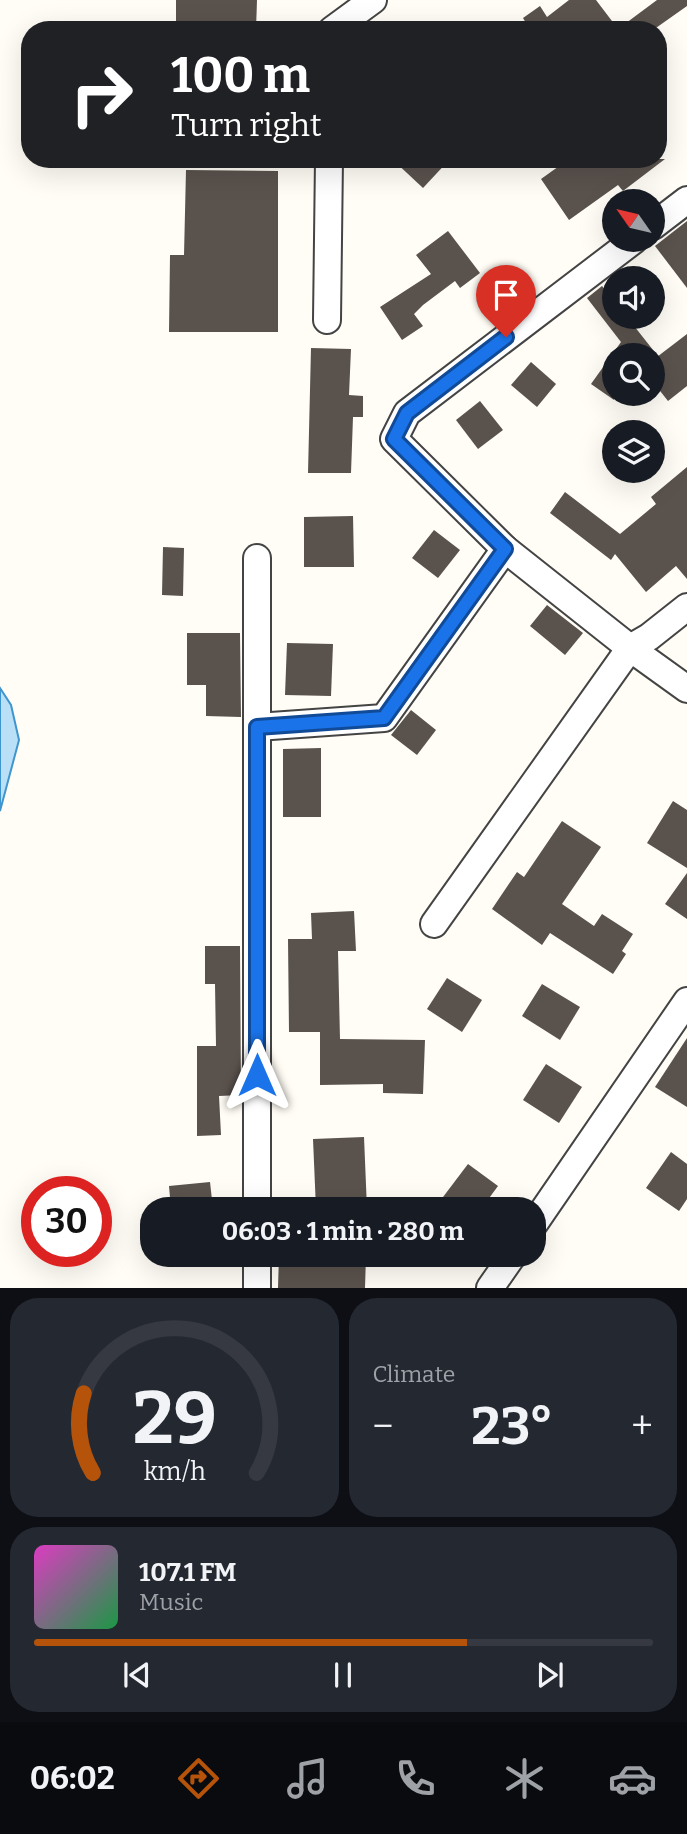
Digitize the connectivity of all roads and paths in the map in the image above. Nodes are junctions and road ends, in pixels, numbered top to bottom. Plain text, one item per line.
1 (373, 0) edge
2 (344, 21) edge
3 (329, 168) edge
4 (687, 200) edge
5 (665, 217) edge
6 (619, 252) edge
7 (327, 320) dead end
8 (505, 549) junction
9 (257, 558) dead end
10 (687, 607) edge
11 (630, 648) junction
12 (687, 689) edge
13 (257, 727) junction
14 (434, 924) dead end
15 (687, 1001) edge
16 (257, 1197) edge
17 (546, 1207) edge
18 (257, 1267) edge
19 (505, 1267) edge
20 (257, 1288) edge
21 (490, 1288) edge

1 - 2 street
3 - 7 street
4 - 5 street
6 - 8 street
8 - 11 street
8 - 13 street
9 - 13 street
10 - 11 street
11 - 12 street
11 - 14 street
13 - 16 street
15 - 17 street
18 - 20 street
19 - 21 street

